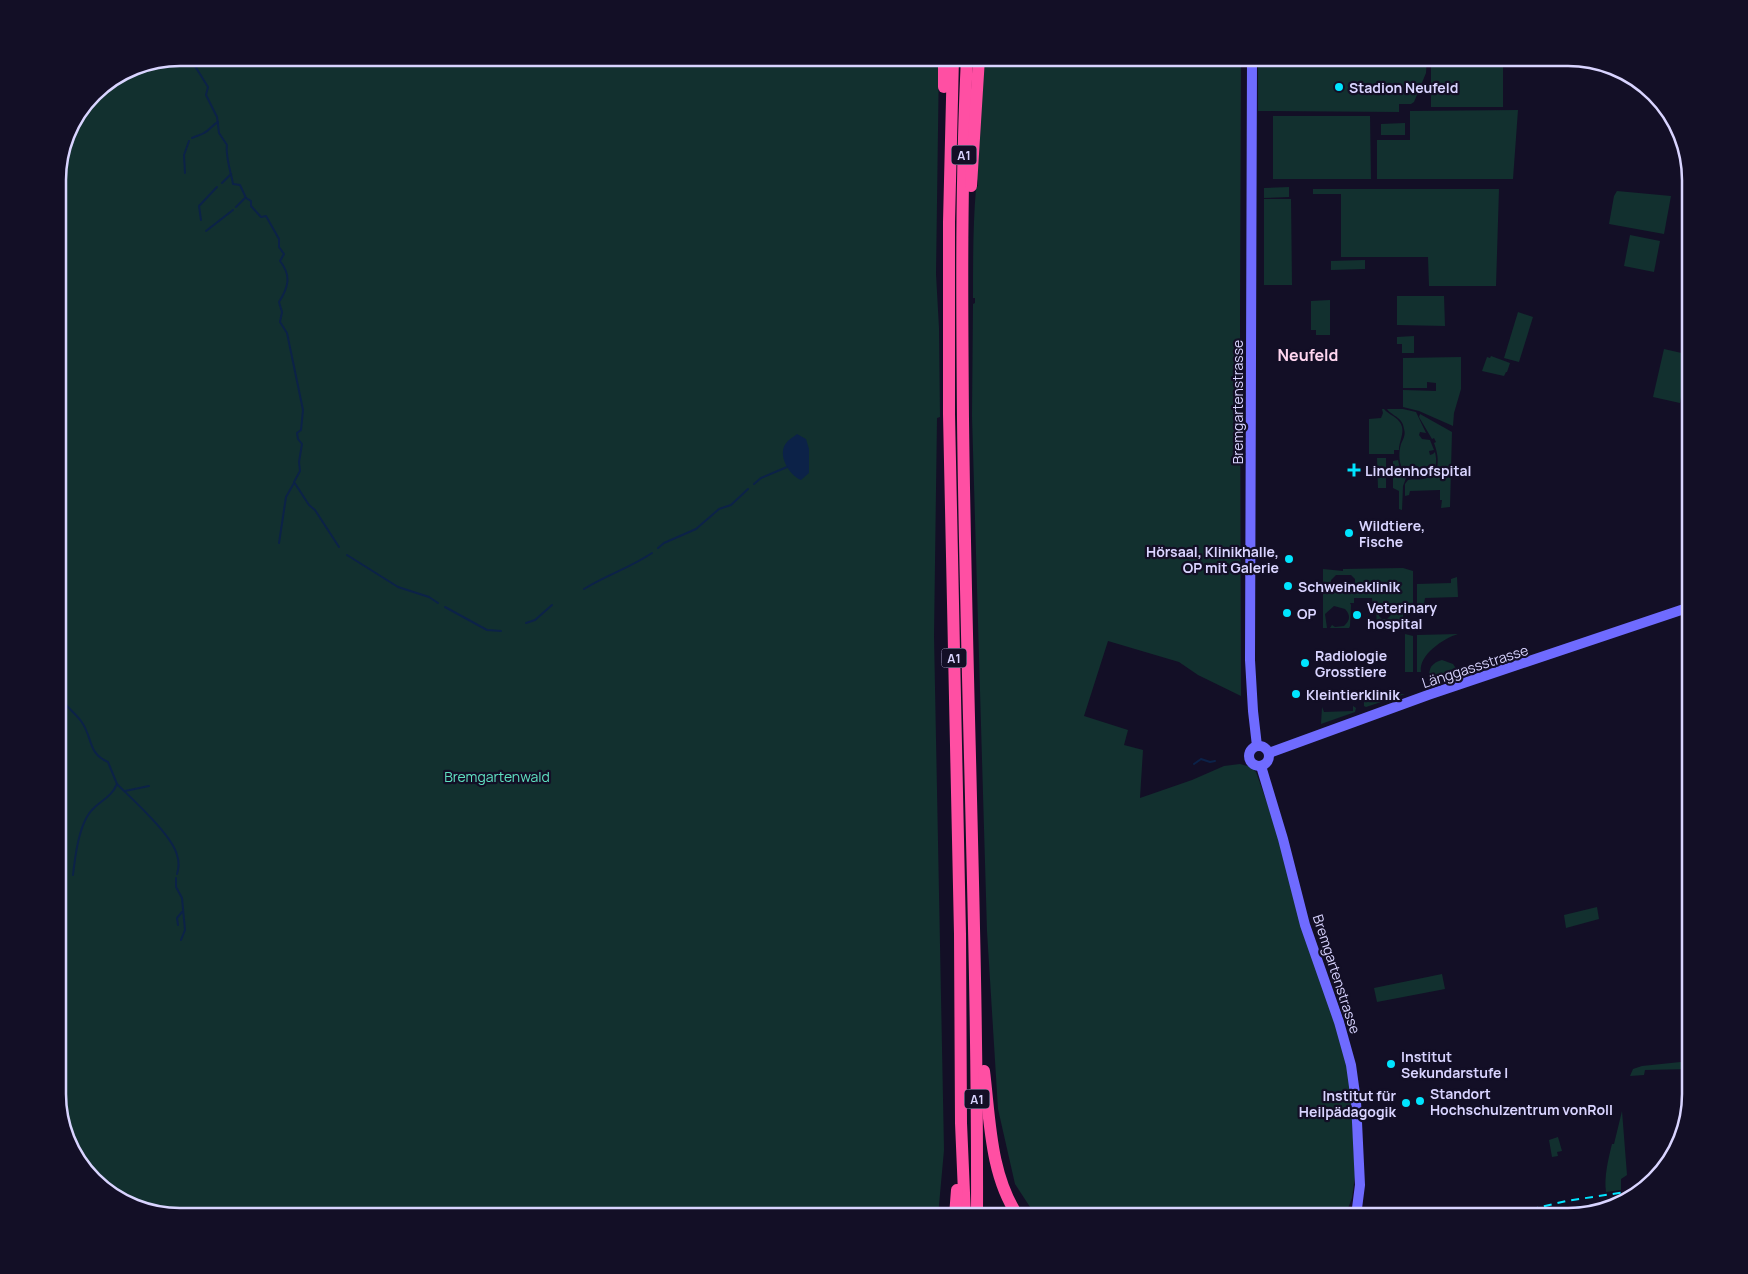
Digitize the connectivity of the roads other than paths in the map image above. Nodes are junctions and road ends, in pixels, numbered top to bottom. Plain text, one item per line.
1 (944, 66) edge
2 (953, 66) edge
3 (967, 66) edge
4 (978, 66) edge
5 (1252, 66) edge
6 (950, 156) junction
7 (962, 252) junction
8 (1682, 610) edge
9 (1257, 746) junction
10 (1269, 753) junction
11 (1261, 766) junction
12 (976, 1027) junction
13 (961, 1123) junction
14 (1360, 1196) junction
15 (956, 1208) edge
16 (965, 1208) edge
17 (977, 1208) edge
18 (1014, 1208) edge
19 (1358, 1208) edge
20 (1361, 1208) edge

1 - 6 highway
2 - 6 highway, A1
3 - 7 highway, A1
4 - 7 highway
5 - 9 main road, Bremgartenstrasse
6 - 13 highway, A1
7 - 12 highway, A1
8 - 10 main road, Länggassstrasse
9 - 10 main road
9 - 11 main road
10 - 11 main road
11 - 14 main road, Bremgartenstrasse
12 - 17 highway, A1
12 - 18 highway
13 - 15 highway
13 - 16 highway, A1
14 - 19 main road, Bremgartenstrasse
14 - 20 main road, Bremgartenstrasse

